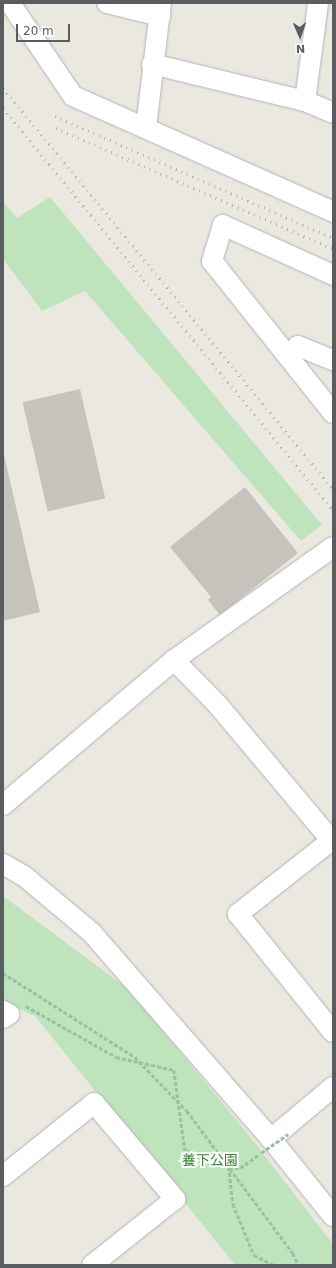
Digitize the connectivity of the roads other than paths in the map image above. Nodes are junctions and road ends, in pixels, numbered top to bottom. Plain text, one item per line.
1 (10, 3) edge
2 (107, 3) edge
3 (318, 3) edge
4 (161, 10) edge
5 (152, 64) junction
6 (305, 101) junction
7 (333, 113) edge
8 (146, 128) junction
9 (333, 212) edge
10 (333, 276) edge
11 (288, 356) junction
12 (333, 360) edge
13 (333, 413) edge
14 (333, 547) edge
15 (174, 660) junction
16 (3, 805) edge
17 (332, 841) edge
18 (3, 864) edge
19 (3, 1011) edge
20 (3, 1018) edge
21 (333, 1032) edge
22 (333, 1087) edge
23 (274, 1142) junction
24 (3, 1176) edge
25 (333, 1216) edge
26 (92, 1265) edge

1 - 8 street
2 - 4 street
3 - 6 street
4 - 5 street
5 - 6 street
5 - 8 street
6 - 7 street
8 - 9 street
10 - 11 street
11 - 12 street
11 - 13 street
14 - 15 street
15 - 16 street
15 - 17 street
17 - 21 street
18 - 23 street
19 - 20 street
22 - 23 street
23 - 25 street
24 - 26 street

